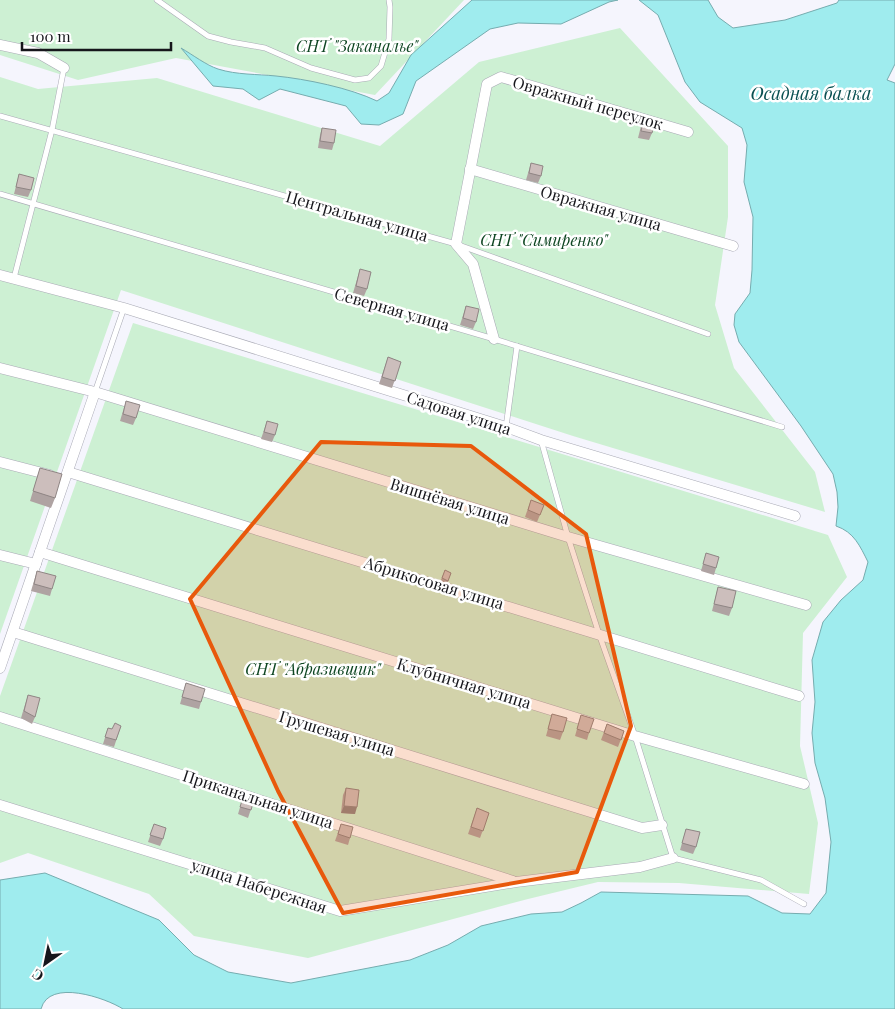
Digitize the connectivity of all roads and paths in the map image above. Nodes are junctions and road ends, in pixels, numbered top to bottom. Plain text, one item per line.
1 (157, 0) edge
2 (389, 0) edge
3 (0, 44) edge
4 (64, 68) joint
5 (0, 116) edge
6 (52, 130) junction
7 (688, 132) dead end
8 (470, 169) junction
9 (0, 194) edge
10 (34, 203) junction
11 (456, 244) junction
12 (733, 246) dead end
13 (0, 275) edge
14 (14, 278) junction
15 (124, 308) junction
16 (708, 334) dead end
17 (494, 339) junction
18 (517, 346) junction
19 (0, 368) edge
20 (95, 392) junction
21 (506, 427) junction
22 (782, 427) dead end
23 (541, 440) junction
24 (0, 462) edge
25 (66, 475) junction
26 (795, 516) dead end
27 (568, 537) junction
28 (40, 552) junction
29 (0, 555) edge
30 (36, 564) junction
31 (806, 605) dead end
32 (12, 632) junction
33 (599, 634) junction
34 (0, 668) edge
35 (799, 696) dead end
36 (0, 717) edge
37 (635, 736) junction
38 (804, 784) dead end
39 (0, 805) edge
40 (662, 824) junction
41 (673, 858) junction
42 (516, 882) junction
43 (804, 904) dead end

1 - 2 lane
3 - 4 street
4 - 6 lane
5 - 6 lane, Центральная улица
6 - 10 lane
6 - 11 lane, Центральная улица
7 - 8 street, Овражный переулок
8 - 11 street, Овражный переулок
8 - 12 street, Овражная улица
9 - 10 lane, Северная улица
10 - 14 lane
10 - 17 lane, Северная улица
11 - 16 lane, Центральная улица
11 - 17 street
13 - 14 street, Садовая улица
14 - 15 street, Садовая улица
15 - 20 lane
15 - 21 street, Садовая улица
17 - 18 lane, Северная улица
18 - 21 lane
18 - 22 lane, Северная улица
19 - 20 street, Вишнёвая улица
20 - 25 street
20 - 27 street, Вишнёвая улица
21 - 23 street, Садовая улица
23 - 26 street, Садовая улица
23 - 27 lane
24 - 25 street, Абрикосовая улица
25 - 28 street
25 - 33 street, Абрикосовая улица
27 - 31 street, Вишнёвая улица
27 - 33 lane
28 - 30 street
28 - 37 street, Клубничная улица
29 - 30 street
30 - 32 street
32 - 34 street
32 - 40 street, Грушевая улица
33 - 35 street, Абрикосовая улица
33 - 37 lane
36 - 42 street, Приканальная улица
37 - 38 street, Клубничная улица
37 - 40 lane
39 - 42 street, улица Набережная
40 - 41 lane
41 - 42 street, улица Набережная
41 - 43 lane

